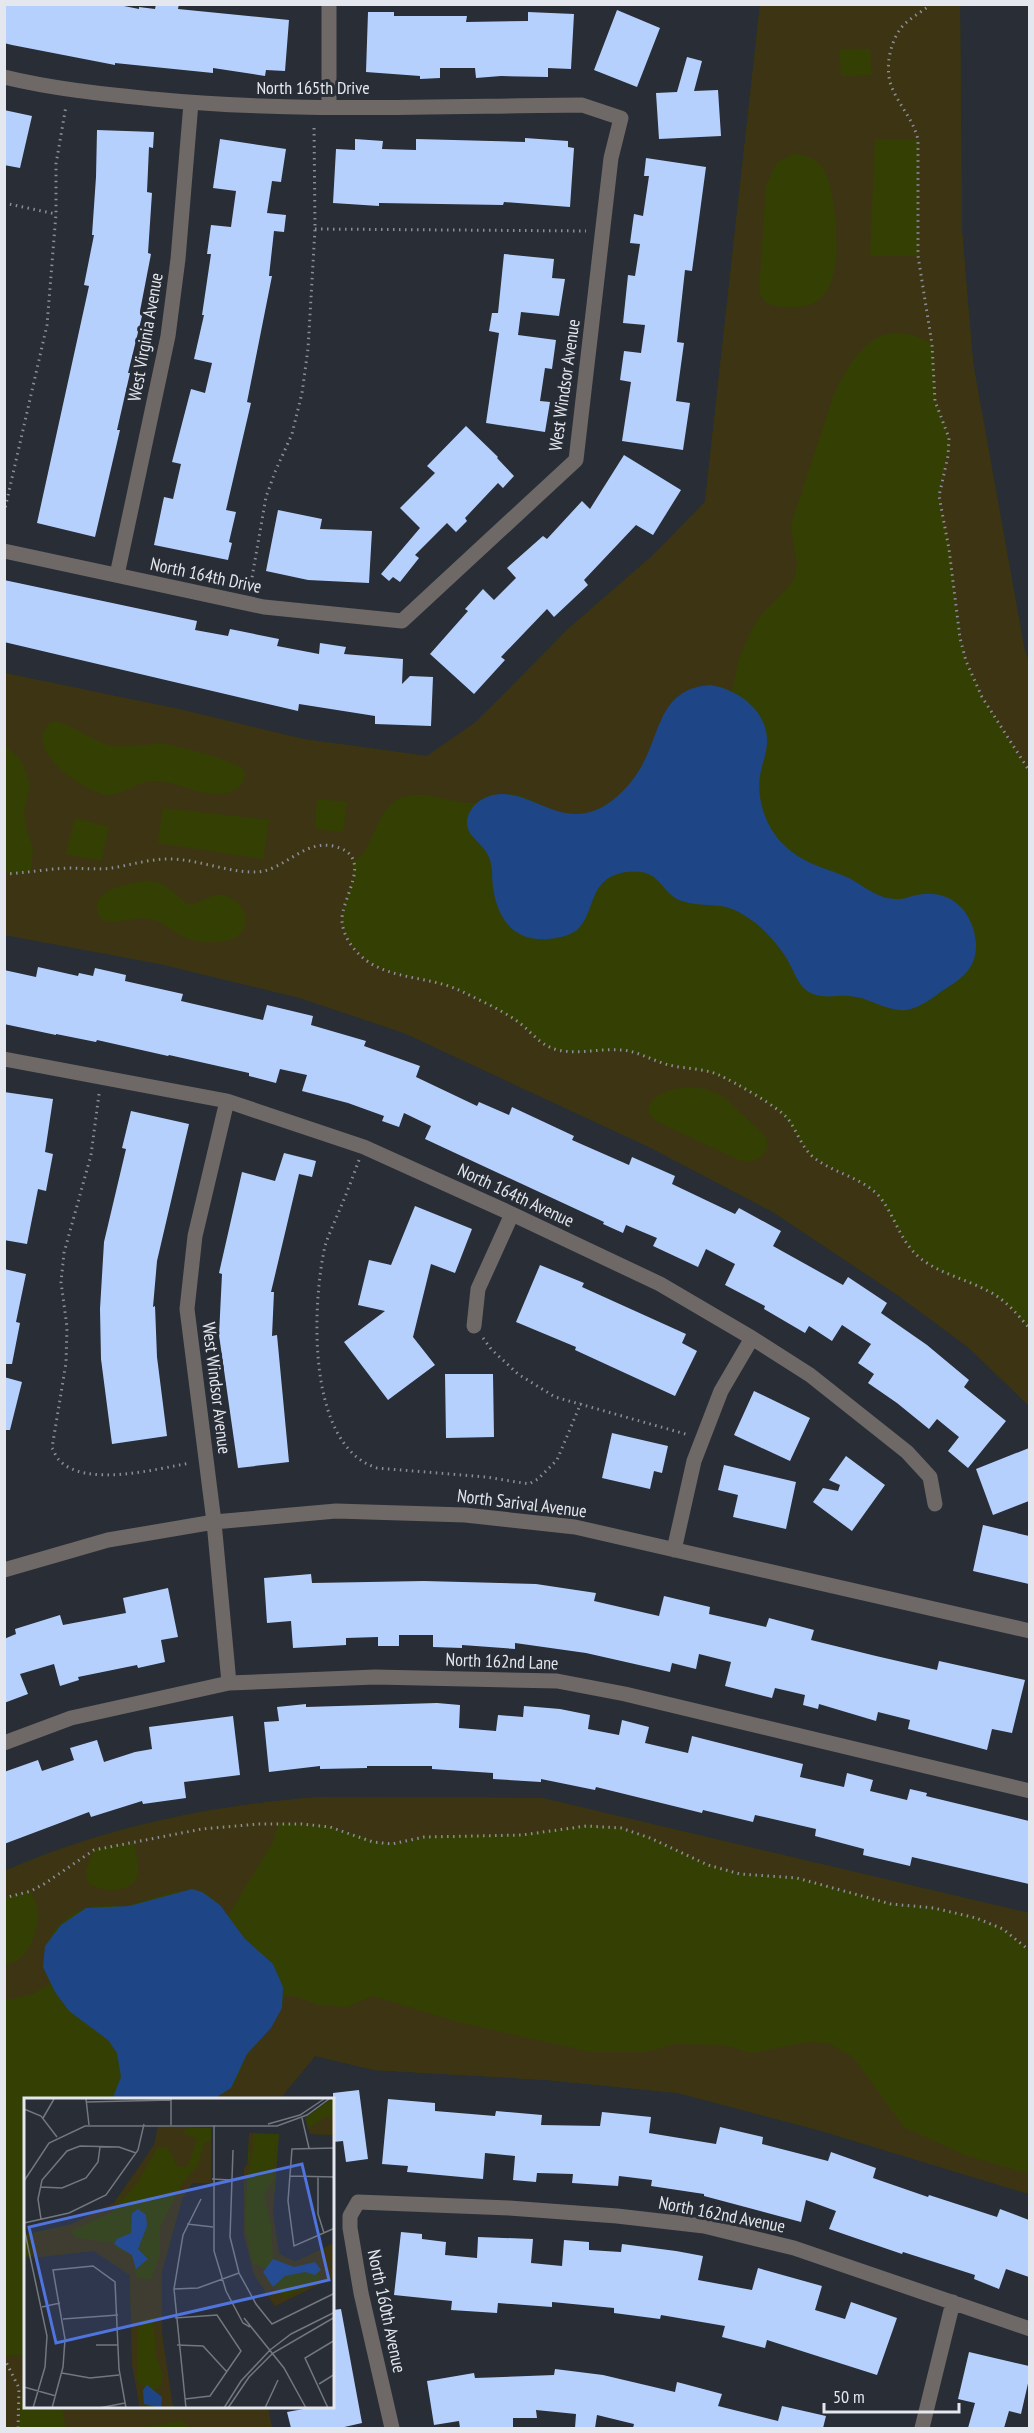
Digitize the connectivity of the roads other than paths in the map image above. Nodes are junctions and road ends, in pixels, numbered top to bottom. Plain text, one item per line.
1 (329, 4) edge
2 (4, 77) edge
3 (191, 103) junction
4 (321, 107) junction
5 (621, 118) joint
6 (4, 551) edge
7 (117, 575) junction
8 (402, 621) joint
9 (4, 1059) edge
10 (227, 1101) junction
11 (512, 1214) junction
12 (474, 1326) road end
13 (752, 1338) junction
14 (935, 1504) dead end
15 (214, 1522) junction
16 (674, 1550) junction
17 (4, 1570) edge
18 (1029, 1631) edge
19 (229, 1683) junction
20 (4, 1743) edge
21 (1029, 1791) edge
22 (358, 2202) joint
23 (953, 2302) junction
24 (1029, 2329) edge
25 (393, 2428) edge
26 (922, 2428) edge

1 - 4 street
2 - 3 street, North 165th Drive
3 - 4 street, North 165th Drive
3 - 7 street, West Virginia Avenue
4 - 5 street, North 165th Drive
5 - 8 street, West Windsor Avenue
6 - 7 street, North 164th Drive
7 - 8 street, North 164th Drive
9 - 10 street, North 164th Avenue
10 - 11 street, North 164th Avenue
10 - 15 street, West Windsor Avenue
11 - 12 street
11 - 13 street, North 164th Avenue
13 - 14 street, North 164th Avenue
13 - 16 street
15 - 16 street, North Sarival Avenue
15 - 17 street, North Sarival Avenue
15 - 19 street, West Windsor Avenue
16 - 18 street, North Sarival Avenue
19 - 20 street, North 162nd Lane
19 - 21 street, North 162nd Lane
22 - 23 street, North 162nd Avenue
22 - 25 street, North 160th Avenue
23 - 24 street, North 162nd Avenue
23 - 26 street

